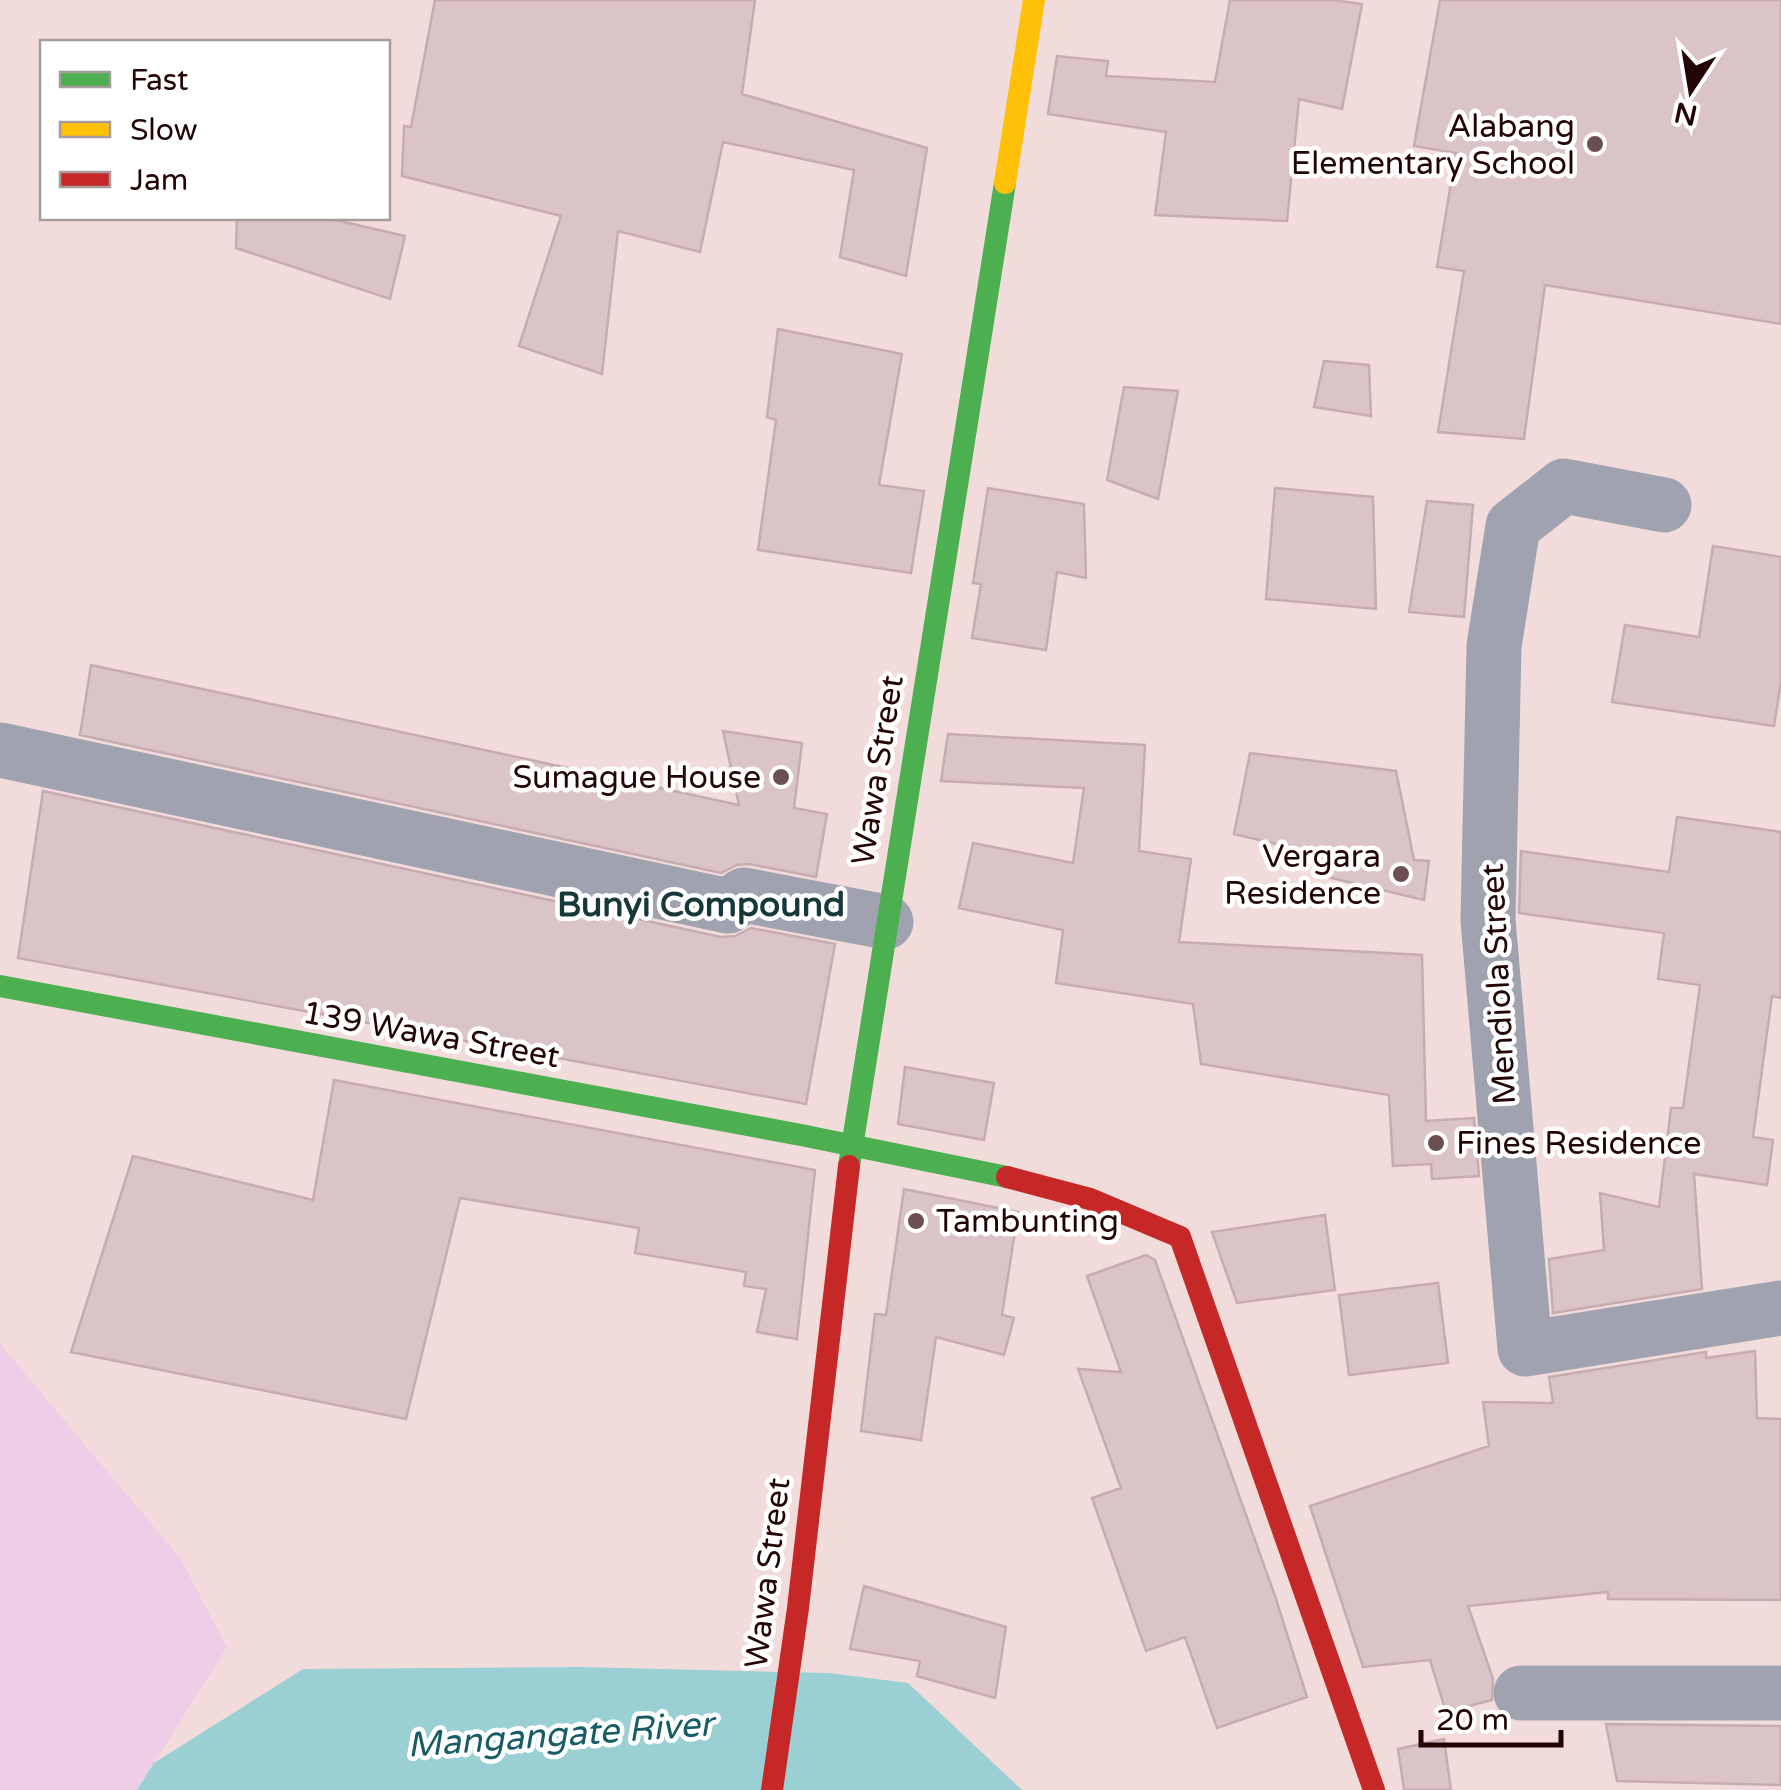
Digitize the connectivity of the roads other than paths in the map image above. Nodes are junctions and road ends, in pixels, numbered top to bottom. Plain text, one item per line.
1 (1034, 0) edge
2 (1664, 504) dead end
3 (0, 750) edge
4 (886, 922) junction
5 (0, 986) edge
6 (850, 1148) junction
7 (1781, 1308) edge
8 (1781, 1693) edge
9 (1521, 1694) dead end
10 (772, 1790) edge
11 (1374, 1790) edge

1 - 4 main road, Wawa Street
2 - 7 street, Mendiola Street
3 - 4 street
4 - 6 main road, Wawa Street
5 - 6 main road, 139 Wawa Street
6 - 10 main road, Wawa Street
6 - 11 main road, 139 Wawa Street
8 - 9 street

